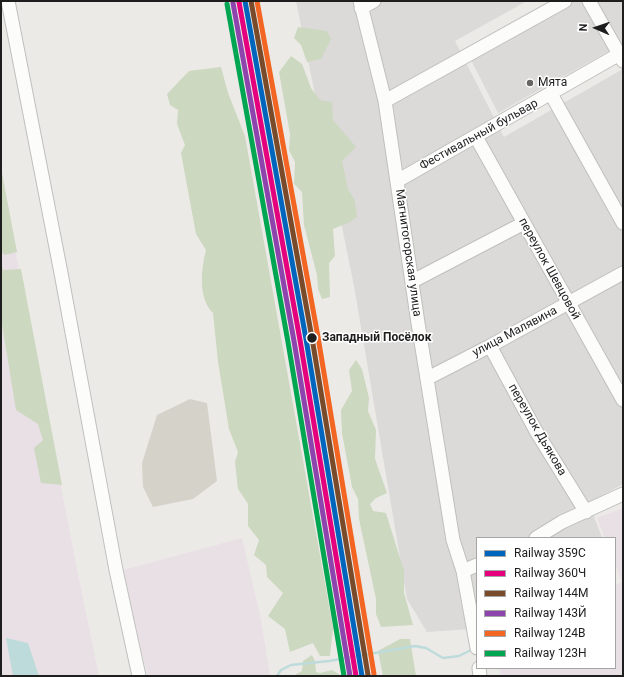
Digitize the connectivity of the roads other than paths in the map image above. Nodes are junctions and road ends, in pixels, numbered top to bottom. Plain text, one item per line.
1 (8, 1) edge
2 (374, 1) edge
3 (565, 1) edge
4 (589, 1) edge
5 (361, 4) edge
6 (622, 56) edge
7 (551, 94) junction
8 (385, 101) junction
9 (476, 137) junction
10 (397, 181) junction
11 (524, 223) junction
12 (623, 223) edge
13 (623, 273) edge
14 (413, 281) junction
15 (569, 303) junction
16 (490, 346) junction
17 (428, 378) junction
18 (623, 400) edge
19 (623, 494) edge
20 (586, 512) junction
21 (538, 537) edge
22 (476, 565) edge
23 (463, 570) junction
24 (476, 642) edge
25 (139, 676) edge

1 - 25 street
2 - 5 street
3 - 8 street
4 - 6 street
5 - 8 street, Магнитогорская улица
6 - 7 street, Фестивальный бульвар
7 - 9 street, Фестивальный бульвар
7 - 12 street
8 - 10 street, Магнитогорская улица
9 - 10 street, Фестивальный бульвар
9 - 11 street, переулок Шевцовой
10 - 14 street, Магнитогорская улица
11 - 14 street
11 - 15 street, переулок Шевцовой
13 - 15 street, улица Малявина
14 - 17 street, Магнитогорская улица
15 - 16 street, улица Малявина
15 - 18 street, переулок Шевцовой
16 - 17 street, улица Малявина
16 - 20 street, переулок Дьякова
17 - 23 street, Магнитогорская улица
19 - 20 street
20 - 21 street
22 - 23 street
23 - 24 street, Магнитогорская улица

